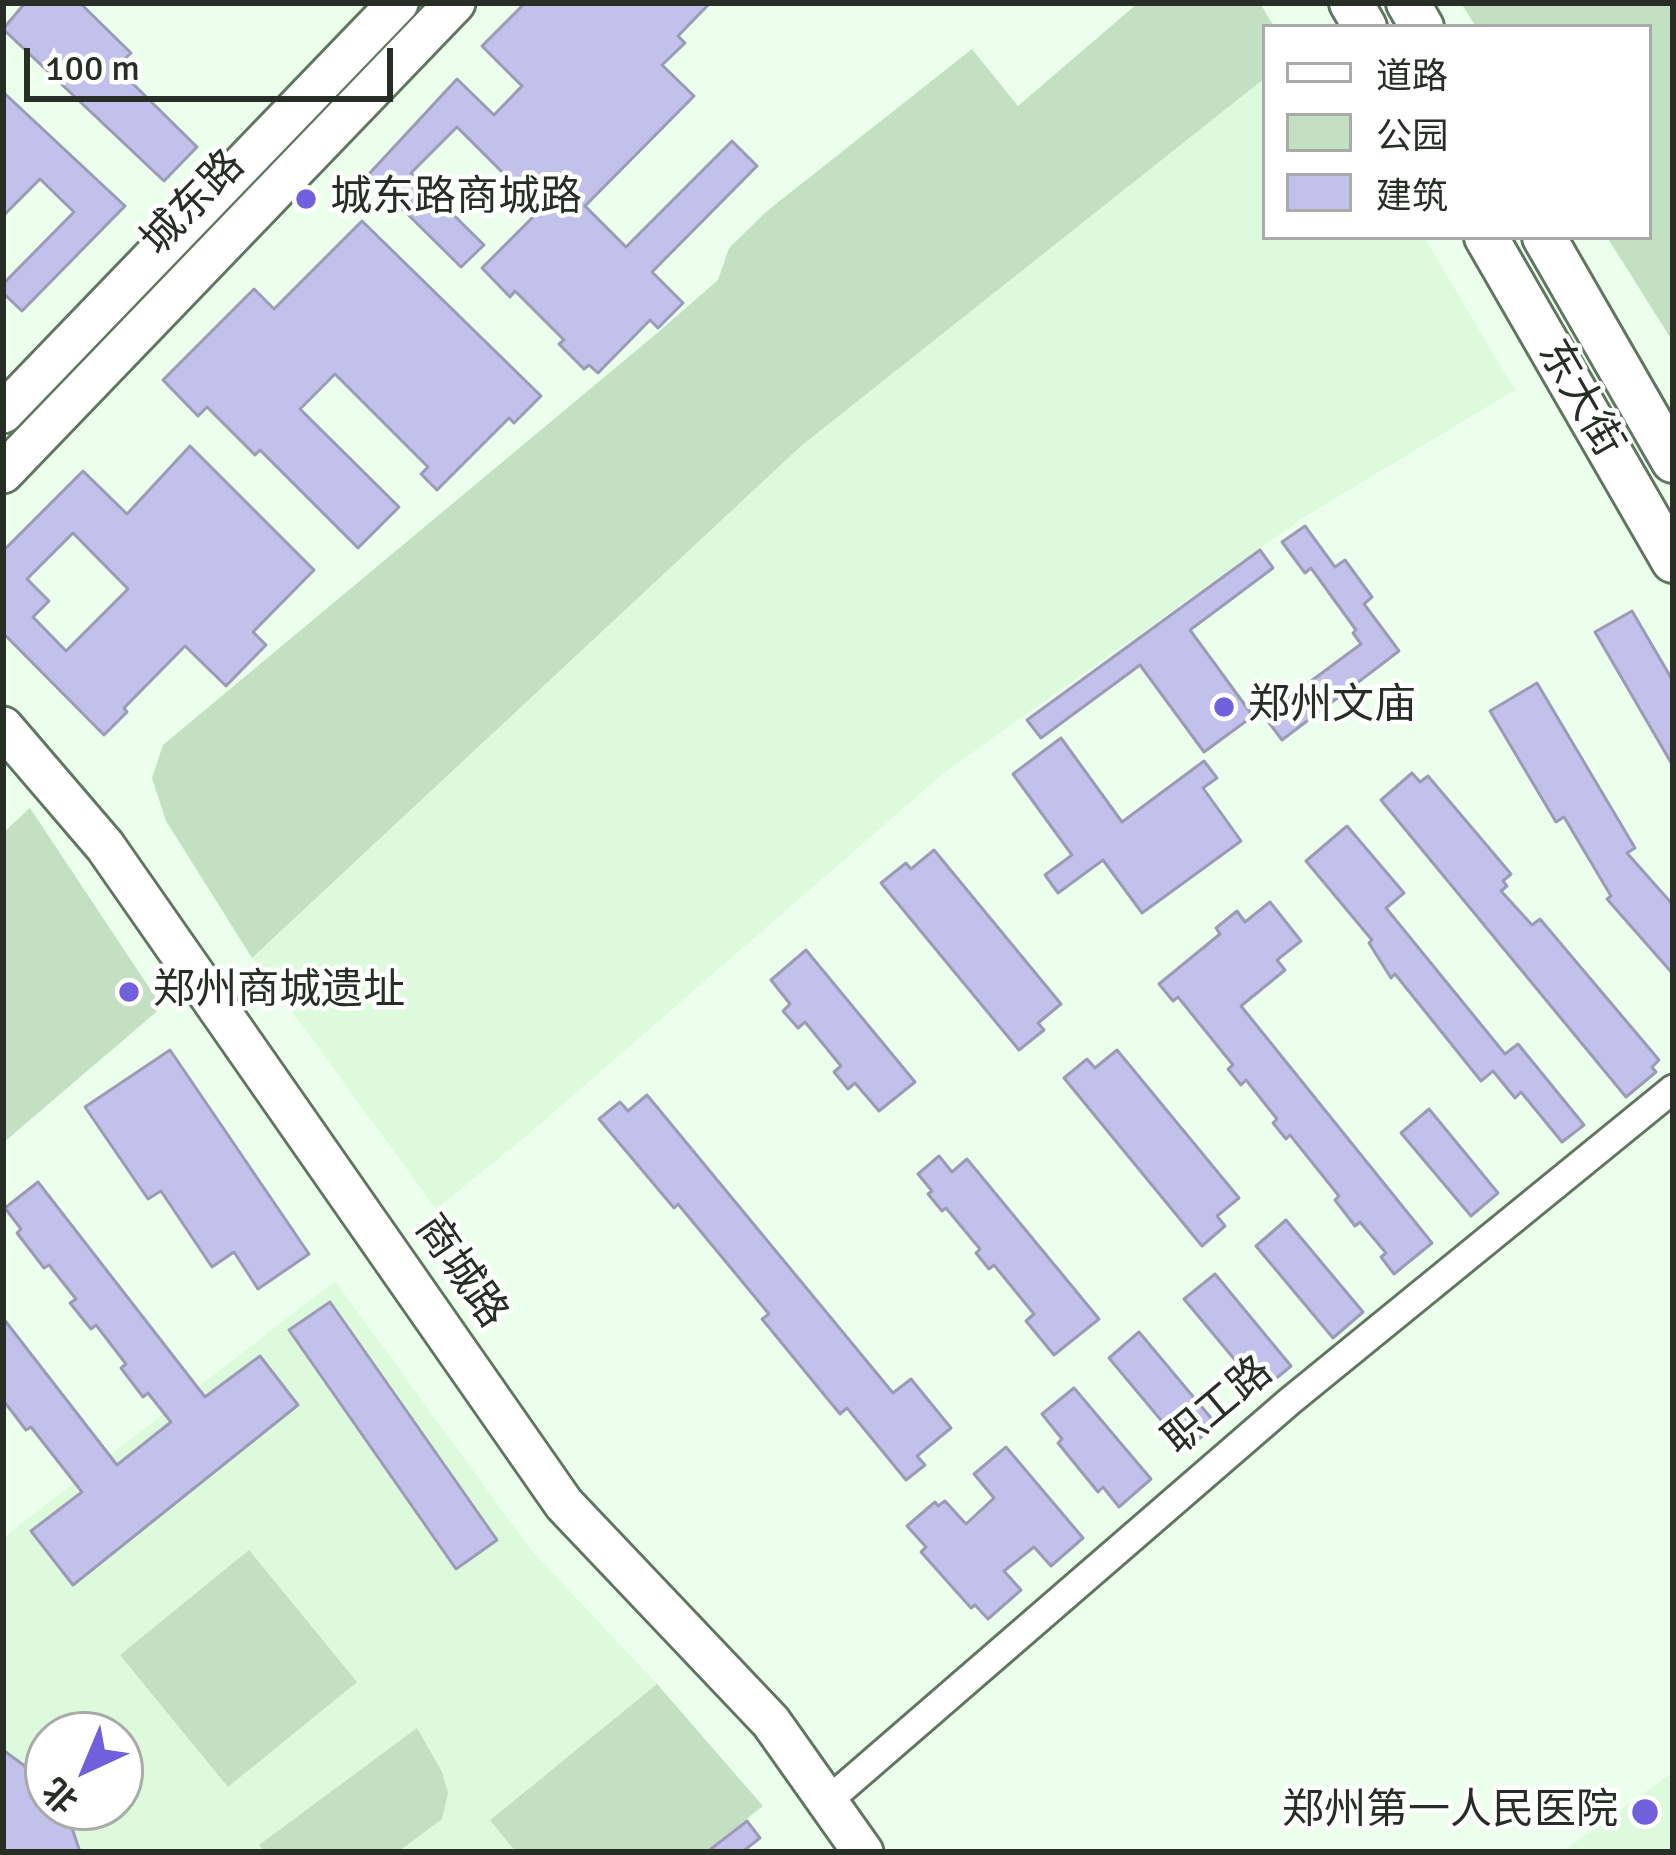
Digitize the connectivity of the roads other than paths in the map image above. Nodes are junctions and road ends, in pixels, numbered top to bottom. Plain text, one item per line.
1 (398, 3) edge
2 (455, 3) edge
3 (1488, 240) edge
4 (1546, 240) edge
5 (3, 413) edge
6 (1673, 461) edge
7 (3, 472) edge
8 (1673, 561) edge
9 (3, 727) edge
10 (1673, 1089) edge
11 (829, 1799) junction
12 (863, 1852) edge

1 - 5 street, 城东路
2 - 7 street, 城东路
3 - 8 main road, 东大街
4 - 6 main road, 东大街
9 - 11 street, 商城路
10 - 11 street, 职工路
11 - 12 street, 商城路

